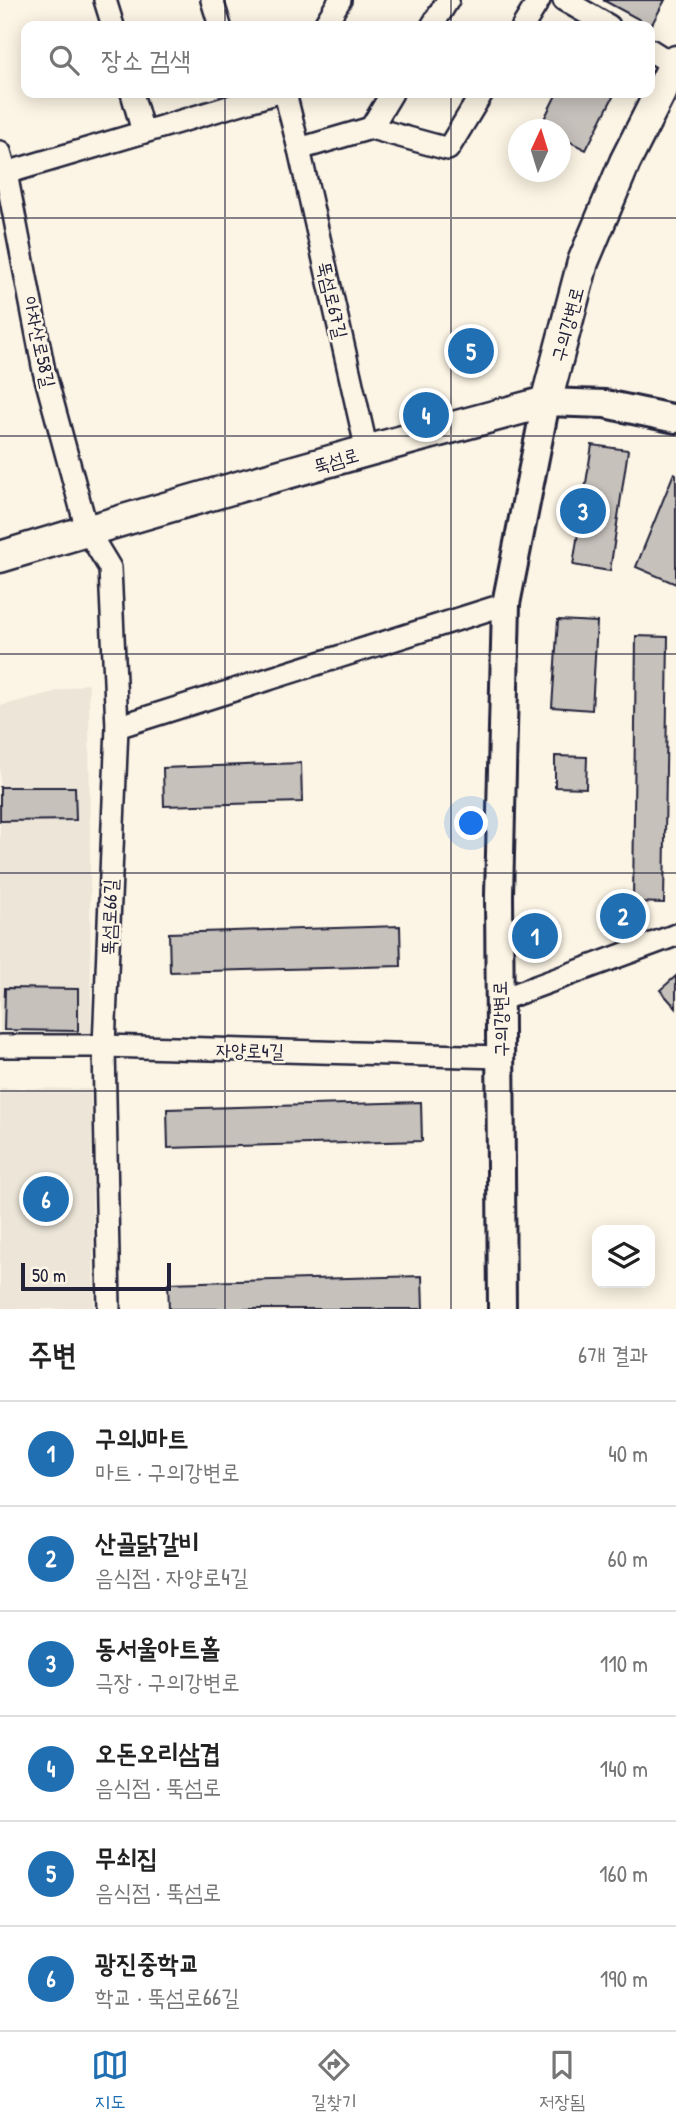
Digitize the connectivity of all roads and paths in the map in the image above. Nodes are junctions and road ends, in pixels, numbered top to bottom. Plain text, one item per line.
1 (105, 0) edge
2 (212, 0) edge
3 (340, 0) edge
4 (448, 0) edge
5 (539, 0) edge
6 (564, 0) edge
7 (111, 21) edge
8 (218, 21) edge
9 (327, 21) edge
10 (435, 21) edge
11 (526, 21) edge
12 (600, 21) edge
13 (667, 59) edge
14 (655, 88) edge
15 (134, 98) edge
16 (241, 98) edge
17 (286, 98) edge
18 (389, 98) edge
19 (479, 98) edge
20 (651, 98) edge
21 (371, 128) junction
22 (144, 132) junction
23 (299, 149) junction
24 (0, 152) edge
25 (6, 173) junction
26 (546, 402) junction
27 (676, 419) edge
28 (367, 451) junction
29 (87, 530) junction
30 (0, 557) edge
31 (506, 604) junction
32 (117, 727) junction
33 (676, 935) edge
34 (500, 1000) junction
35 (0, 1046) edge
36 (104, 1046) junction
37 (500, 1057) junction
38 (108, 1309) edge
39 (502, 1309) edge

1 - 7 street
2 - 8 street
3 - 9 street
4 - 10 street
5 - 11 street
6 - 12 street
13 - 14 main road, 구의강변로
15 - 22 street
16 - 22 street
17 - 23 street, 뚝섬로67길
18 - 21 street
19 - 21 street
20 - 26 main road, 구의강변로
21 - 23 street
22 - 25 street
23 - 28 street, 뚝섬로67길
24 - 25 street, 아차산로58길
25 - 29 street, 아차산로58길
26 - 27 street, 뚝섬로
26 - 28 main road, 뚝섬로
26 - 31 street, 구의강변로
28 - 29 main road, 뚝섬로
29 - 30 main road, 뚝섬로
29 - 32 street, 뚝섬로66길
31 - 32 street
31 - 34 street, 구의강변로
32 - 36 street, 뚝섬로66길
33 - 34 street
34 - 37 street, 구의강변로
35 - 36 street, 자양로4길
36 - 37 street, 자양로4길
36 - 38 street, 뚝섬로66길
37 - 39 street, 구의강변로

